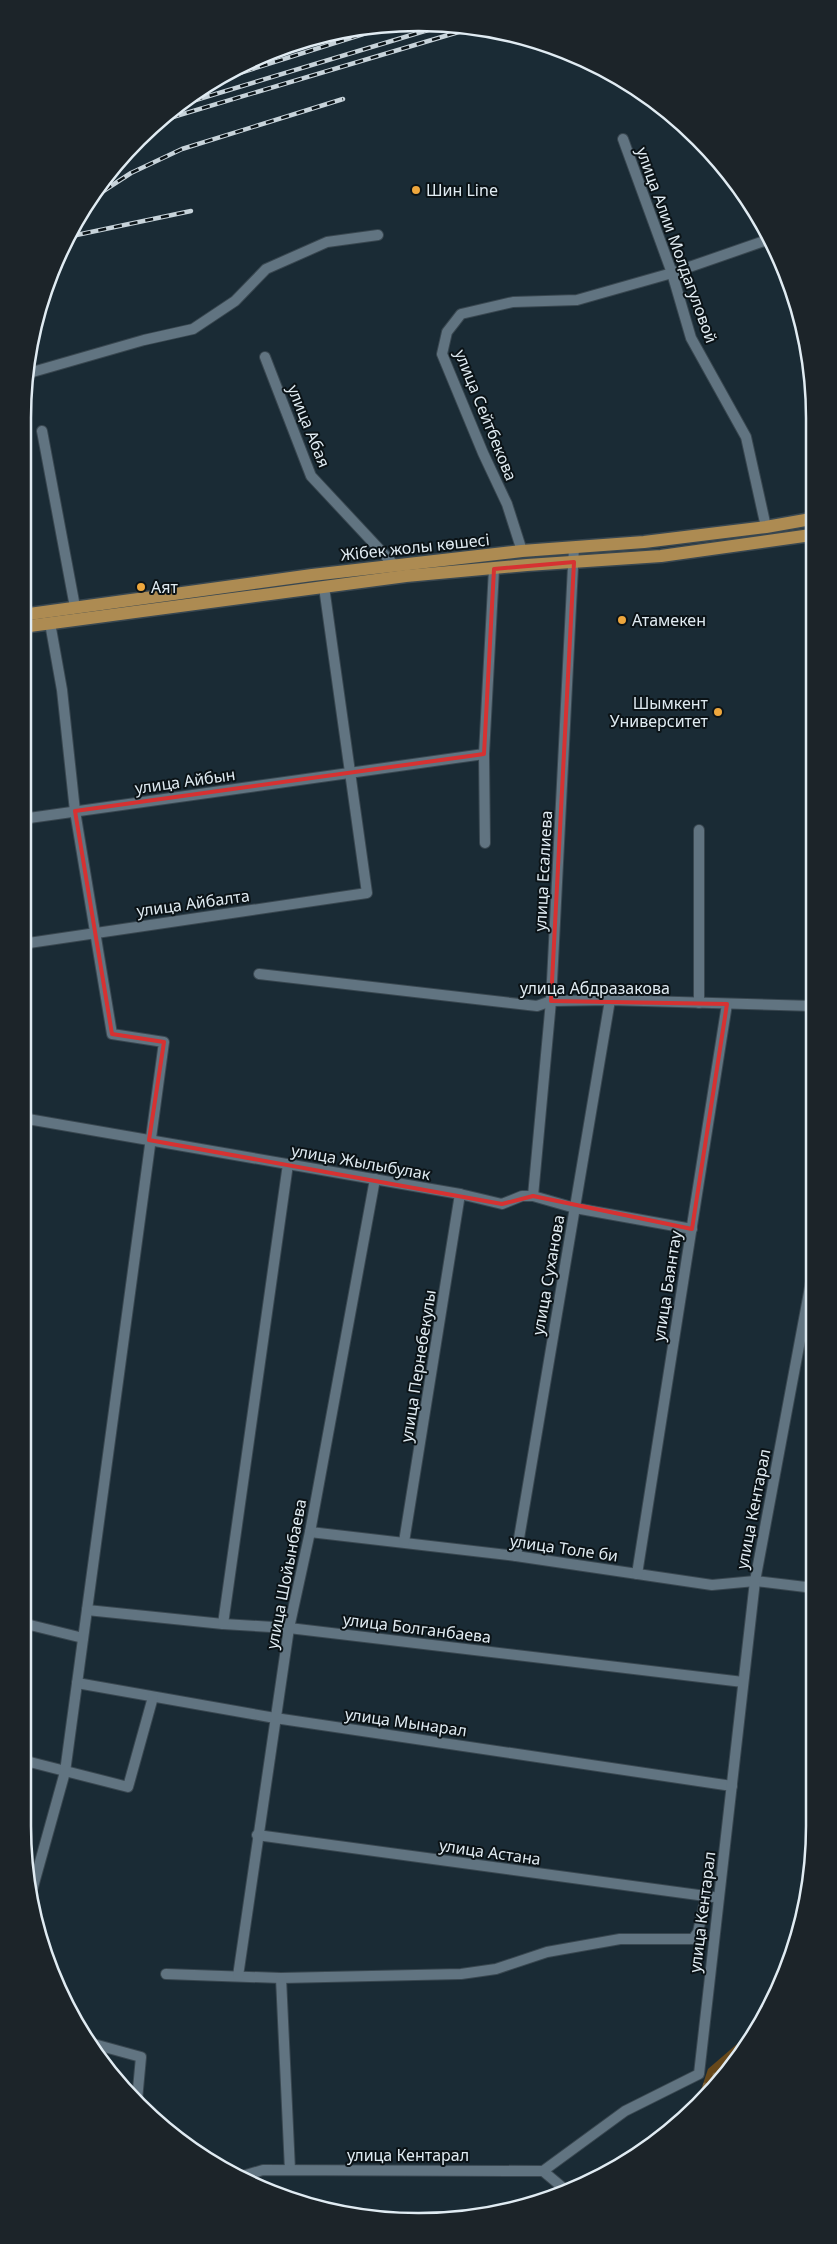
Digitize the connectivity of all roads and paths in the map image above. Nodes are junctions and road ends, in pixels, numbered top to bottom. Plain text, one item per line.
1 (623, 140) dead end
2 (378, 235) dead end
3 (763, 241) edge
4 (672, 273) junction
5 (265, 357) dead end
6 (35, 371) edge
7 (42, 431) dead end
8 (806, 521) edge
9 (766, 527) junction
10 (806, 537) edge
11 (574, 547) junction
12 (522, 551) junction
13 (574, 562) junction
14 (396, 566) junction
15 (494, 569) junction
16 (324, 587) junction
17 (75, 607) junction
18 (31, 614) edge
19 (50, 623) junction
20 (31, 625) edge
21 (484, 754) junction
22 (351, 773) junction
23 (75, 811) junction
24 (31, 818) edge
25 (699, 830) dead end
26 (484, 843) dead end
27 (95, 933) junction
28 (31, 943) edge
29 (259, 974) dead end
30 (610, 1000) junction
31 (551, 1001) junction
32 (700, 1003) junction
33 (727, 1004) junction
34 (806, 1006) edge
35 (31, 1121) edge
36 (149, 1140) junction
37 (288, 1164) junction
38 (375, 1179) junction
39 (460, 1194) junction
40 (533, 1196) junction
41 (575, 1208) junction
42 (692, 1229) junction
43 (806, 1308) edge
44 (310, 1532) junction
45 (404, 1542) junction
46 (516, 1556) junction
47 (637, 1574) junction
48 (755, 1580) junction
49 (806, 1587) edge
50 (87, 1610) junction
51 (222, 1624) junction
52 (31, 1625) edge
53 (289, 1628) junction
54 (83, 1638) junction
55 (743, 1682) junction
56 (77, 1683) junction
57 (153, 1697) junction
58 (276, 1718) junction
59 (31, 1763) edge
60 (65, 1772) junction
61 (732, 1786) junction
62 (257, 1835) junction
63 (35, 1878) edge
64 (706, 1896) junction
65 (719, 1898) junction
66 (166, 1974) dead end
67 (238, 1976) junction
68 (281, 1978) junction
69 (100, 2046) edge
70 (138, 2092) edge
71 (290, 2170) junction
72 (543, 2171) junction
73 (249, 2174) edge
74 (560, 2186) edge

1 - 4 street, улица Алии Молдагуловой
2 - 6 street
3 - 4 street, улица Сейтбекова
4 - 9 street, улица Алии Молдагуловой
4 - 12 street, улица Сейтбекова
5 - 14 street, улица Абая
7 - 17 street
8 - 9 main road, Жібек жолы көшесі
9 - 11 main road, Жібек жолы көшесі
10 - 13 main road, Жібек жолы көшесі
11 - 12 main road, Жібек жолы көшесі
11 - 13 street, улица Есалиева
12 - 14 main road, Жібек жолы көшесі
13 - 15 main road, Жібек жолы көшесі
13 - 31 street, улица Есалиева
14 - 17 main road, Жібек жолы көшесі
15 - 16 main road, Жібек жолы көшесі
15 - 21 street
16 - 19 main road, Жібек жолы көшесі
16 - 22 street
17 - 18 main road, Жібек жолы көшесі
19 - 20 main road, Жібек жолы көшесі
19 - 23 street
21 - 22 street, улица Айбын
21 - 26 street
22 - 23 street, улица Айбын
22 - 27 street, улица Айбалта
23 - 24 street, улица Айбын
23 - 27 street
25 - 32 street
27 - 28 street, улица Айбалта
27 - 36 street
29 - 31 street, улица Абдразакова
30 - 31 street, улица Абдразакова
30 - 32 street, улица Абдразакова
30 - 41 street, улица Суханова
31 - 40 street, улица Есалиева
32 - 33 street, улица Абдразакова
33 - 34 street, улица Абдразакова
33 - 42 street, улица Баянтау
35 - 36 street, улица Жылыбулак
36 - 37 street, улица Жылыбулак
36 - 50 street
37 - 38 street, улица Жылыбулак
37 - 51 street
38 - 39 street, улица Жылыбулак
38 - 44 street, улица Шойынбаева
39 - 40 street, улица Жылыбулак
39 - 45 street, улица Пернебекулы
40 - 41 street, улица Жылыбулак
41 - 42 street, улица Жылыбулак
41 - 46 street, улица Суханова
42 - 47 street, улица Баянтау
43 - 48 street, улица Кентарал
44 - 45 street, улица Толе би
44 - 53 street, улица Шойынбаева
45 - 46 street, улица Толе би
46 - 47 street, улица Толе би
47 - 48 street, улица Толе би
48 - 49 street, улица Толе би
48 - 55 street, улица Кентарал
50 - 51 street, улица Болганбаева
50 - 54 street
51 - 53 street, улица Болганбаева
52 - 54 street
53 - 55 street, улица Болганбаева
53 - 58 street, улица Шойынбаева
54 - 56 street
55 - 61 street, улица Кентарал
56 - 57 street, улица Мынарал
56 - 60 street
57 - 58 street, улица Мынарал
57 - 60 street
58 - 61 street, улица Мынарал
58 - 62 street, улица Шойынбаева
59 - 60 street
60 - 63 street
61 - 65 street, улица Кентарал
62 - 64 street, улица Астана
62 - 67 street, улица Шойынбаева
64 - 65 street, улица Астана
64 - 68 street
65 - 72 street, улица Кентарал
66 - 67 street
67 - 68 street
68 - 71 street
69 - 70 street
71 - 72 street, улица Кентарал
71 - 73 street, улица Кентарал
72 - 74 street

